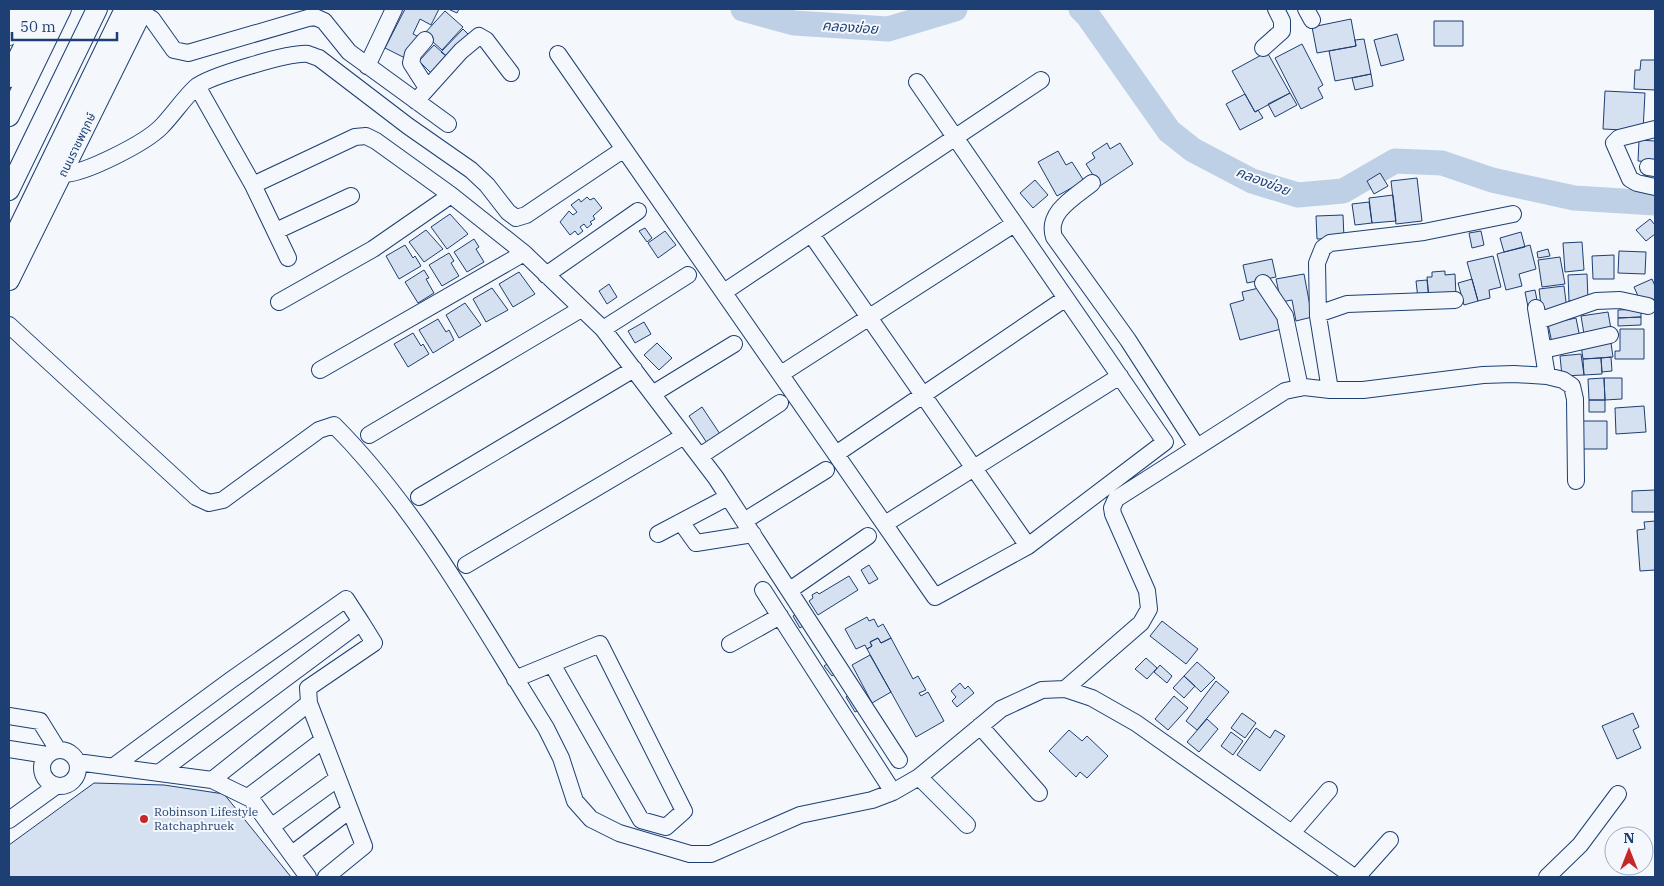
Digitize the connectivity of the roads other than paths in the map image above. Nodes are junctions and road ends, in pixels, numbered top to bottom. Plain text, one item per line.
1 (21, 9) edge
2 (42, 9) edge
3 (61, 9) edge
4 (97, 9) edge
5 (394, 9) edge
6 (1276, 9) edge
7 (136, 10) edge
8 (9, 35) edge
9 (425, 40) dead end
10 (1263, 48) dead end
11 (558, 54) dead end
12 (367, 66) junction
13 (511, 73) dead end
14 (9, 76) edge
15 (1041, 80) dead end
16 (917, 82) dead end
17 (197, 86) junction
18 (427, 88) junction
19 (416, 101) junction
20 (9, 116) edge
21 (448, 124) dead end
22 (1655, 129) edge
23 (955, 137) junction
24 (624, 149) junction
25 (63, 174) junction
26 (1092, 183) dead end
27 (253, 185) junction
28 (1655, 187) edge
29 (9, 190) edge
30 (451, 195) junction
31 (352, 196) dead end
32 (638, 210) dead end
33 (1512, 214) dead end
34 (1014, 224) junction
35 (276, 232) junction
36 (811, 234) junction
37 (9, 248) edge
38 (524, 253) junction
39 (288, 258) dead end
40 (546, 275) junction
41 (688, 275) dead end
42 (9, 280) edge
43 (1263, 283) dead end
44 (724, 292) junction
45 (1066, 298) junction
46 (1455, 300) dead end
47 (279, 302) dead end
48 (1648, 306) dead end
49 (581, 309) junction
50 (1318, 314) junction
51 (869, 317) junction
52 (603, 329) junction
53 (10, 330) edge
54 (1610, 335) dead end
55 (734, 344) dead end
56 (1543, 350) junction
57 (634, 369) junction
58 (320, 370) dead end
59 (781, 374) junction
60 (1120, 376) junction
61 (1547, 376) junction
62 (1300, 388) junction
63 (1330, 390) junction
64 (654, 393) junction
65 (923, 395) junction
66 (780, 403) dead end
67 (369, 435) dead end
68 (684, 436) junction
69 (1198, 446) junction
70 (836, 454) junction
71 (700, 456) junction
72 (974, 468) junction
73 (826, 470) dead end
74 (1576, 481) dead end
75 (728, 496) junction
76 (418, 497) dead end
77 (681, 522) junction
78 (885, 524) junction
79 (748, 527) junction
80 (658, 534) dead end
81 (868, 536) dead end
82 (1028, 546) junction
83 (466, 566) dead end
84 (763, 590) dead end
85 (790, 590) junction
86 (780, 616) junction
87 (361, 622) junction
88 (730, 644) dead end
89 (552, 664) junction
90 (515, 678) junction
91 (1065, 689) junction
92 (308, 703) junction
93 (9, 716) edge
94 (980, 726) junction
95 (322, 741) junction
96 (9, 749) edge
97 (49, 756) junction
98 (9, 758) edge
99 (899, 760) dead end
100 (77, 762) junction
101 (114, 766) junction
102 (160, 772) junction
103 (919, 776) junction
104 (337, 779) junction
105 (212, 780) junction
106 (56, 786) junction
107 (1329, 790) dead end
108 (893, 792) junction
109 (1039, 793) dead end
110 (1618, 794) dead end
111 (248, 797) junction
112 (350, 810) junction
113 (10, 816) edge
114 (967, 825) dead end
115 (272, 827) junction
116 (1292, 833) junction
117 (1390, 840) dead end
118 (292, 854) junction
119 (308, 877) edge
120 (326, 877) edge
121 (1355, 877) edge
122 (1547, 877) edge

1 - 8 main road
2 - 14 main road
3 - 20 main road
4 - 29 main road
5 - 12 street
6 - 10 street
7 - 12 street
7 - 25 main road, ถนนราชพฤกษ์
7 - 37 main road, ถนนราชพฤกษ์
9 - 18 street
11 - 24 street
12 - 19 street
13 - 18 street
15 - 23 street
16 - 23 street
17 - 24 street
17 - 25 street
17 - 27 street
18 - 19 street
19 - 21 street
22 - 28 street
23 - 34 street
23 - 36 street
24 - 44 street
25 - 42 main road, ถนนราชพฤกษ์
26 - 69 street
27 - 30 street
27 - 35 street
30 - 38 street
30 - 47 street
31 - 35 street
32 - 40 street
33 - 50 street
34 - 45 street
34 - 51 street
35 - 39 street
36 - 44 street
36 - 51 street
38 - 40 street
38 - 58 street
40 - 49 street
41 - 52 street
43 - 62 street
44 - 59 street
45 - 60 street
45 - 65 street
46 - 50 street
48 - 56 street
49 - 52 street
49 - 67 street
50 - 63 street
51 - 59 street
51 - 65 street
52 - 57 street
53 - 90 street
54 - 56 street
55 - 64 street
56 - 61 street
57 - 64 street
57 - 76 street
59 - 70 street
60 - 72 street
60 - 82 street
61 - 63 street
61 - 74 street
62 - 63 street
62 - 69 street
64 - 68 street
65 - 70 street
65 - 72 street
66 - 71 street
68 - 71 street
68 - 83 street
69 - 91 street
70 - 78 street
71 - 75 street
72 - 78 street
72 - 82 street
73 - 79 street
75 - 77 street
75 - 79 street
77 - 79 street
77 - 80 street
78 - 82 street
79 - 85 street
81 - 85 street
84 - 86 street
85 - 99 street
86 - 88 street
86 - 108 street
87 - 92 street
87 - 101 street
87 - 102 street
89 - 89 street
89 - 90 street
90 - 108 street
91 - 94 street
91 - 116 street
92 - 95 street
92 - 105 street
93 - 97 street
94 - 103 street
94 - 109 street
95 - 104 street
95 - 111 street
96 - 97 street
97 - 98 street
97 - 100 street
97 - 106 street
100 - 101 street
100 - 106 street
101 - 102 street
102 - 105 street
103 - 108 street
103 - 114 street
104 - 112 street
104 - 115 street
105 - 111 street
106 - 113 street
107 - 116 street
110 - 122 street
111 - 115 street
112 - 118 street
112 - 120 street
115 - 118 street
116 - 121 street
117 - 121 street
118 - 119 street

